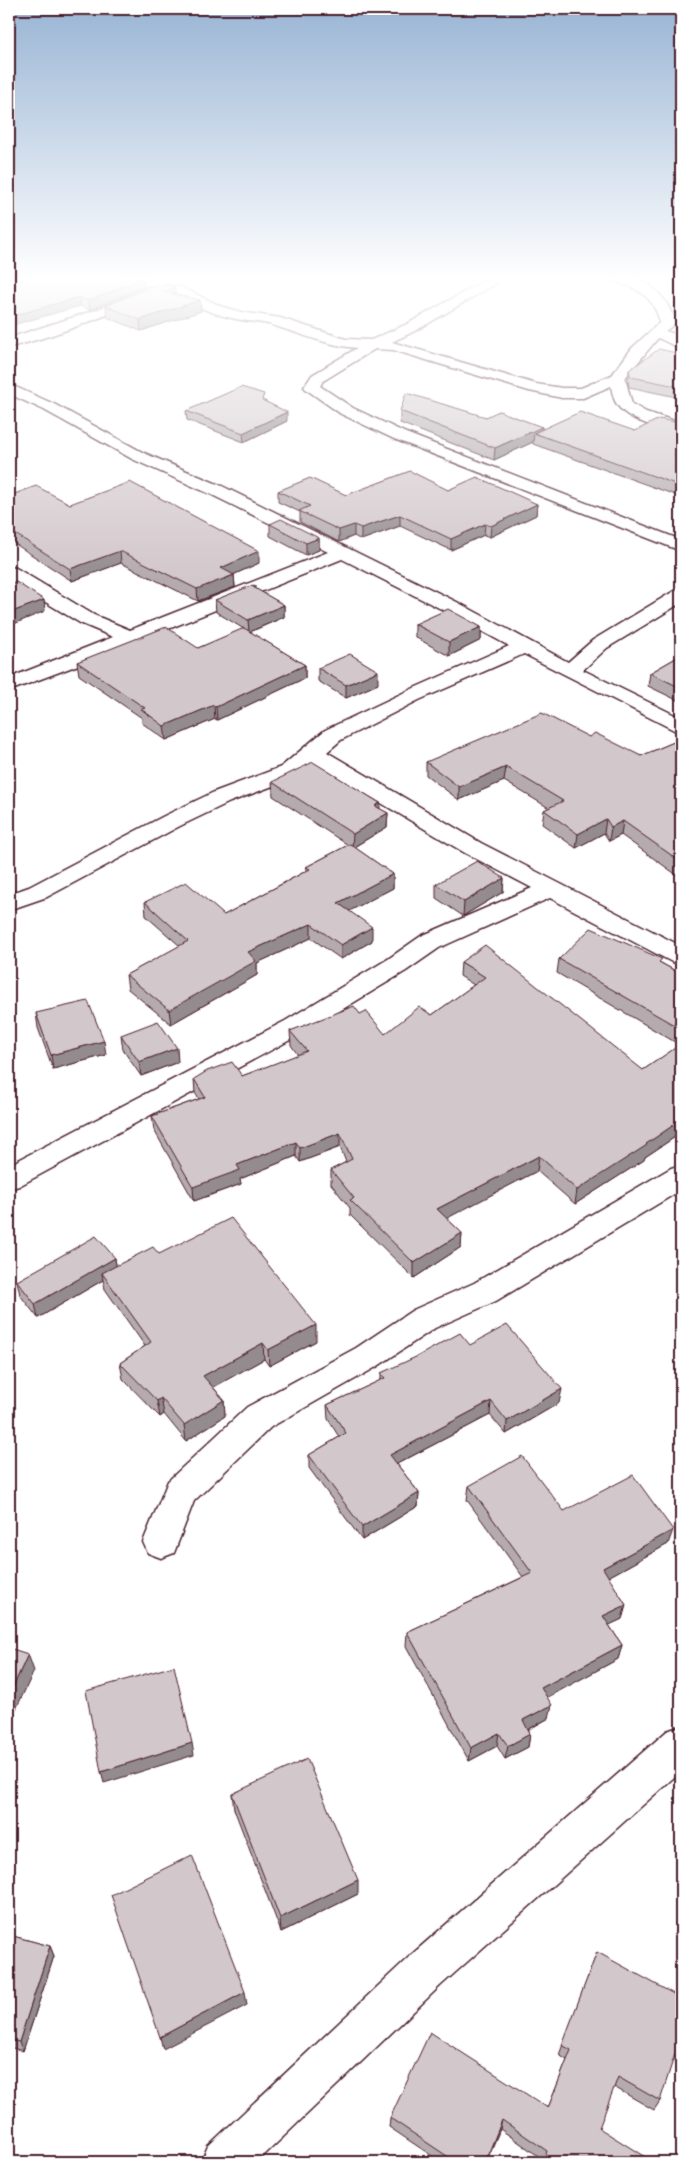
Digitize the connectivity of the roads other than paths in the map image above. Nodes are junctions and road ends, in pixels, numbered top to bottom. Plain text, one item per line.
1 (318, 377) edge
2 (498, 377) edge
3 (618, 378) joint
4 (9, 388) edge
5 (681, 428) edge
6 (681, 546) edge
7 (342, 553) junction
8 (9, 572) edge
9 (681, 595) edge
10 (132, 638) junction
11 (526, 646) junction
12 (570, 671) junction
13 (9, 685) edge
14 (681, 726) edge
15 (314, 753) junction
16 (550, 889) junction
17 (9, 902) edge
18 (681, 956) edge
19 (681, 1176) edge
20 (9, 1178) edge
21 (161, 1542) dead end
22 (681, 1745) edge
23 (224, 2162) edge

1 - 6 street
2 - 3 street
3 - 5 street
4 - 7 street
7 - 10 street
7 - 11 street
8 - 10 street
9 - 12 street
10 - 13 street
11 - 12 street
11 - 15 street
12 - 14 street
15 - 16 street
15 - 17 street
16 - 18 street
16 - 20 street
19 - 21 street
22 - 23 street

